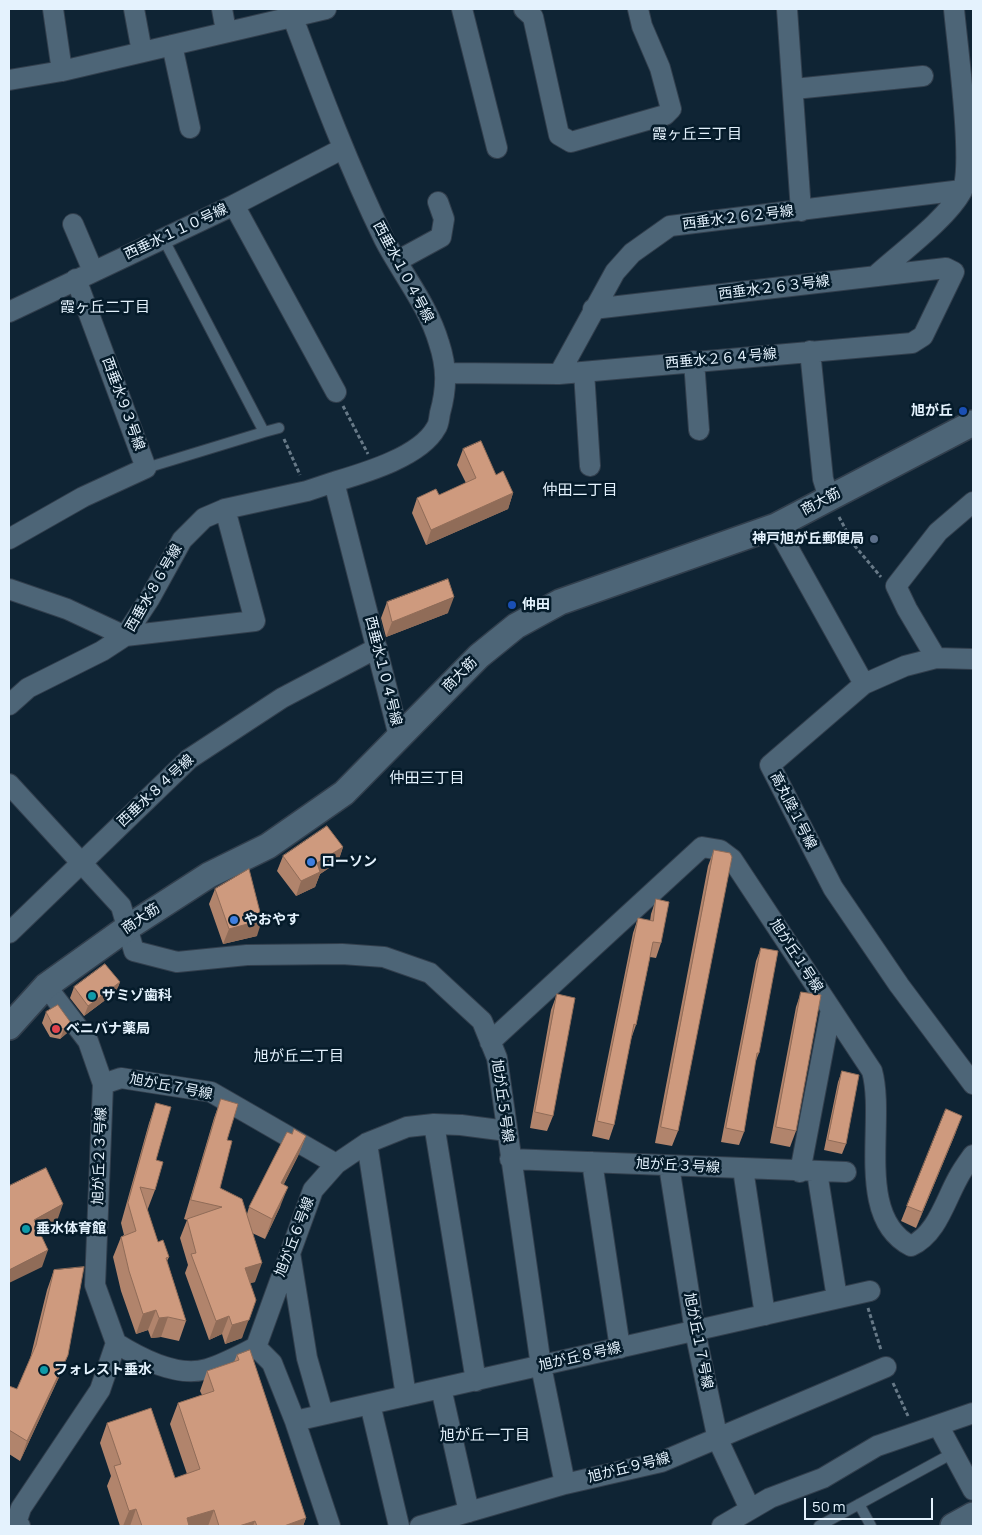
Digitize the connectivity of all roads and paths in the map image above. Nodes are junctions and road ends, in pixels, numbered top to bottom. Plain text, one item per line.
1 (53, 9) edge
2 (134, 9) edge
3 (222, 9) edge
4 (326, 9) edge
5 (462, 9) edge
6 (524, 9) edge
7 (638, 9) edge
8 (787, 9) edge
9 (954, 9) edge
10 (293, 18) junction
11 (226, 31) junction
12 (172, 44) junction
13 (142, 52) junction
14 (62, 71) junction
15 (923, 76) dead end
16 (9, 80) edge
17 (794, 89) junction
18 (190, 128) dead end
19 (497, 148) dead end
20 (342, 149) junction
21 (962, 190) junction
22 (438, 202) dead end
23 (234, 204) junction
24 (801, 211) junction
25 (73, 224) dead end
26 (163, 238) junction
27 (397, 261) junction
28 (954, 272) joint
29 (84, 275) junction
30 (875, 276) junction
31 (593, 309) junction
32 (9, 312) edge
33 (810, 351) junction
34 (694, 361) junction
35 (584, 372) junction
36 (447, 374) junction
37 (559, 374) junction
38 (336, 392) joint
39 (973, 423) edge
40 (279, 428) joint
41 (699, 430) dead end
42 (264, 432) junction
43 (590, 466) dead end
44 (146, 468) junction
45 (376, 469) junction
46 (334, 482) junction
47 (307, 492) junction
48 (829, 498) junction
49 (973, 502) edge
50 (225, 510) junction
51 (776, 526) junction
52 (10, 534) edge
53 (896, 586) junction
54 (9, 589) edge
55 (126, 636) junction
56 (377, 648) junction
57 (936, 658) junction
58 (973, 659) edge
59 (864, 684) junction
60 (9, 705) edge
61 (399, 736) junction
62 (9, 784) edge
63 (81, 863) junction
64 (127, 928) junction
65 (9, 933) edge
66 (46, 986) junction
67 (831, 1010) junction
68 (9, 1027) edge
69 (490, 1042) junction
70 (103, 1084) junction
71 (973, 1084) edge
72 (434, 1124) junction
73 (507, 1131) junction
74 (368, 1143) junction
75 (973, 1155) edge
76 (510, 1158) junction
77 (592, 1162) junction
78 (336, 1164) junction
79 (669, 1166) junction
80 (743, 1169) junction
81 (808, 1172) junction
82 (846, 1172) dead end
83 (290, 1250) junction
84 (867, 1291) joint
85 (837, 1298) junction
86 (766, 1315) junction
87 (695, 1331) junction
88 (116, 1344) junction
89 (256, 1347) junction
90 (620, 1348) junction
91 (541, 1366) junction
92 (886, 1367) junction
93 (476, 1380) junction
94 (441, 1388) junction
95 (406, 1396) junction
96 (370, 1404) junction
97 (973, 1413) edge
98 (324, 1414) junction
99 (295, 1421) junction
100 (938, 1425) junction
101 (916, 1433) junction
102 (718, 1440) junction
103 (953, 1453) junction
104 (565, 1484) junction
105 (973, 1490) edge
106 (859, 1504) junction
107 (750, 1509) junction
108 (973, 1515) edge
109 (461, 1518) edge
110 (17, 1525) edge
111 (330, 1526) edge
112 (399, 1526) edge
113 (420, 1526) edge
114 (722, 1526) edge
115 (819, 1526) edge
116 (871, 1526) edge
117 (953, 1526) edge

1 - 14 street
2 - 13 street
3 - 11 street
4 - 10 street
5 - 19 street
6 - 7 street
8 - 17 street
9 - 21 street
10 - 11 street
10 - 20 street, 西垂水１０４号線
11 - 12 street
12 - 13 street
12 - 18 street
13 - 14 street
14 - 16 street
15 - 17 street
17 - 24 street
20 - 23 street, 西垂水１１０号線
20 - 27 street, 西垂水１０４号線
21 - 24 street, 西垂水２６２号線
21 - 30 street
22 - 27 street
23 - 26 street, 西垂水１１０号線
23 - 38 street
24 - 31 street, 西垂水２６２号線
25 - 29 street, 西垂水９３号線
26 - 29 street, 西垂水１１０号線
26 - 42 lane
27 - 36 street, 西垂水１０４号線
28 - 30 street, 西垂水２６３号線
28 - 33 street, 西垂水２６４号線
29 - 32 street, 西垂水１１０号線
29 - 44 street, 西垂水９３号線
30 - 31 street, 西垂水２６３号線
31 - 37 street, 西垂水２６２号線
33 - 34 street, 西垂水２６４号線
33 - 48 street
34 - 35 street, 西垂水２６４号線
34 - 41 street
35 - 37 street, 西垂水２６４号線
35 - 43 street
36 - 37 street, 西垂水２６４号線
36 - 45 street, 西垂水１０４号線
38 - 45 path
39 - 48 street, 商大筋
40 - 42 lane
40 - 47 path
42 - 44 lane
44 - 52 street, 西垂水９３号線
45 - 46 street, 西垂水１０４号線
46 - 47 street, 西垂水８６号線
46 - 56 street, 西垂水１０４号線
47 - 50 street, 西垂水８６号線
48 - 51 street, 商大筋
48 - 53 path
49 - 53 street
50 - 55 street, 西垂水８６号線
50 - 55 street
51 - 59 street
51 - 61 street, 商大筋
53 - 57 street
54 - 55 street
55 - 60 street, 西垂水８６号線
56 - 61 street, 西垂水１０４号線
56 - 63 street, 西垂水８４号線
57 - 58 street
57 - 59 street
59 - 71 street, 高丸陸１号線
61 - 64 street, 商大筋
62 - 63 street
63 - 64 street
63 - 65 street, 西垂水８４号線
64 - 66 street, 商大筋
64 - 69 street, 旭が丘５号線
66 - 68 street, 商大筋
66 - 70 street
67 - 69 street, 旭が丘１号線
67 - 75 street, 旭が丘１号線
67 - 81 street
69 - 73 street, 旭が丘５号線
70 - 78 street, 旭が丘７号線
70 - 88 street, 旭が丘２３号線
72 - 73 street, 旭が丘６号線
72 - 74 street, 旭が丘６号線
72 - 93 street
73 - 76 street, 旭が丘５号線
74 - 78 street, 旭が丘６号線
74 - 95 street
76 - 77 street, 旭が丘３号線
76 - 91 street, 旭が丘５号線
77 - 79 street, 旭が丘３号線
77 - 90 street
78 - 83 street, 旭が丘６号線
79 - 80 street, 旭が丘３号線
79 - 87 street, 旭が丘１７号線
80 - 81 street, 旭が丘３号線
80 - 86 street
81 - 82 street, 旭が丘３号線
81 - 85 street
83 - 89 street, 旭が丘６号線
83 - 98 street
84 - 85 street, 旭が丘８号線
84 - 92 path
85 - 86 street, 旭が丘８号線
86 - 87 street, 旭が丘８号線
87 - 90 street, 旭が丘８号線
87 - 102 street, 旭が丘１７号線
88 - 89 street
88 - 110 street
89 - 99 street
90 - 91 street, 旭が丘８号線
91 - 93 street, 旭が丘８号線
91 - 104 street, 旭が丘５号線
92 - 101 path
92 - 102 street, 旭が丘９号線
93 - 94 street, 旭が丘８号線
94 - 95 street, 旭が丘８号線
94 - 109 street
95 - 96 street, 旭が丘８号線
96 - 98 street, 旭が丘８号線
96 - 112 street
97 - 100 street
98 - 99 street, 旭が丘８号線
99 - 111 street
100 - 101 street
100 - 103 street
101 - 107 street
102 - 104 street, 旭が丘９号線
102 - 107 street, 旭が丘１７号線
103 - 105 street
103 - 106 lane
104 - 109 street, 旭が丘９号線
106 - 115 lane
106 - 116 lane
107 - 114 street
108 - 117 street
109 - 113 street, 旭が丘９号線

